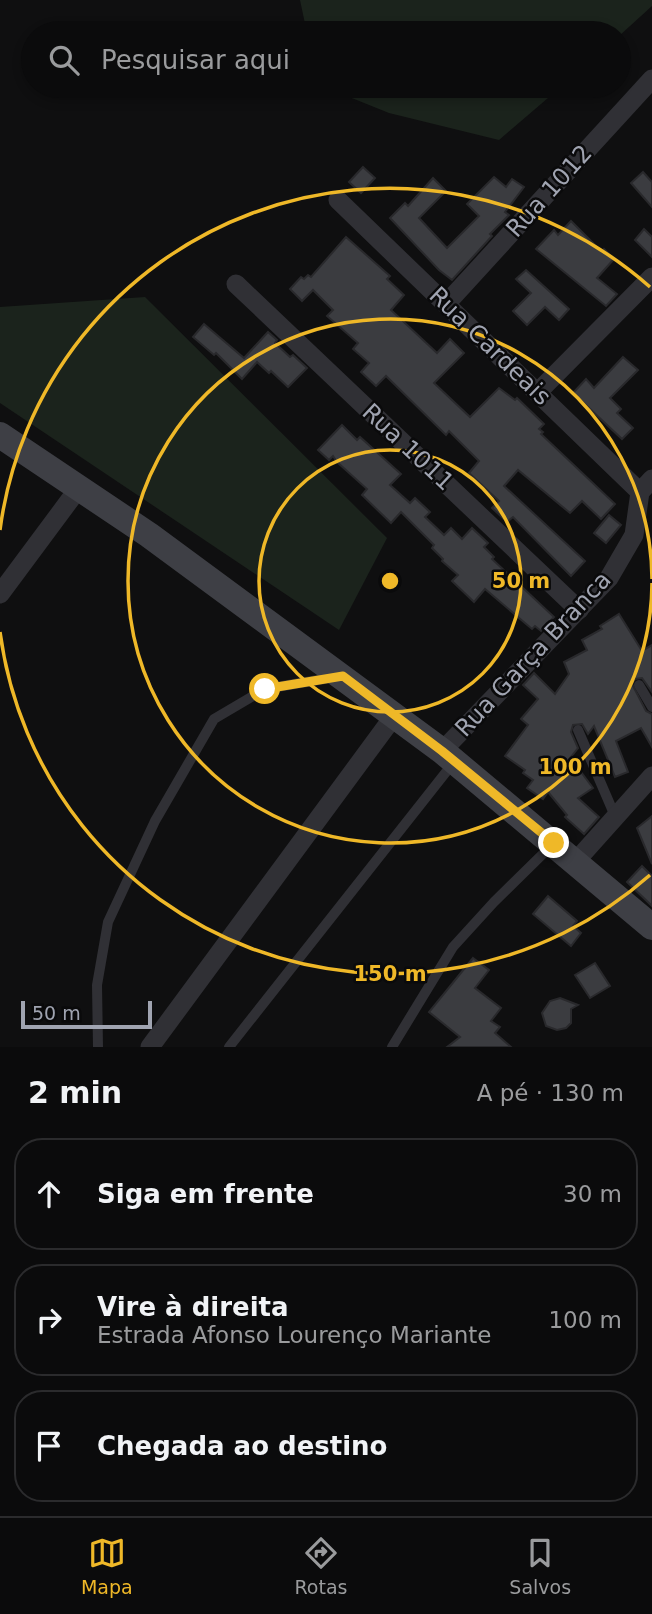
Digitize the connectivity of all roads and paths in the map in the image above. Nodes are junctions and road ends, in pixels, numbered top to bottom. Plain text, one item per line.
1 (652, 79) edge
2 (338, 200) dead end
3 (652, 277) edge
4 (236, 284) dead end
5 (446, 304) junction
6 (538, 392) junction
7 (0, 435) edge
8 (646, 485) edge
9 (78, 489) junction
10 (0, 594) edge
11 (579, 610) junction
12 (343, 676) junction
13 (639, 685) dead end
14 (652, 707) edge
15 (394, 716) junction
16 (578, 730) dead end
17 (448, 756) junction
18 (652, 776) edge
19 (615, 817) junction
20 (554, 843) junction
21 (576, 861) junction
22 (652, 927) edge
23 (98, 1047) edge
24 (150, 1047) edge
25 (229, 1047) edge
26 (392, 1047) edge

1 - 5 street, Rua 1012
2 - 5 street, Rua Cardeais
3 - 6 street
4 - 11 street, Rua 1011
5 - 6 street, Rua Cardeais
6 - 8 street, Rua Cardeais
7 - 9 main road
8 - 11 street, Rua Garça Branca
9 - 10 street
9 - 12 main road
11 - 17 street, Rua Garça Branca
12 - 15 main road
12 - 23 lane
13 - 14 lane
15 - 17 main road
15 - 24 street
16 - 19 lane
17 - 20 main road
17 - 25 lane
18 - 19 street
19 - 21 street
20 - 21 main road
20 - 26 lane
21 - 22 main road

